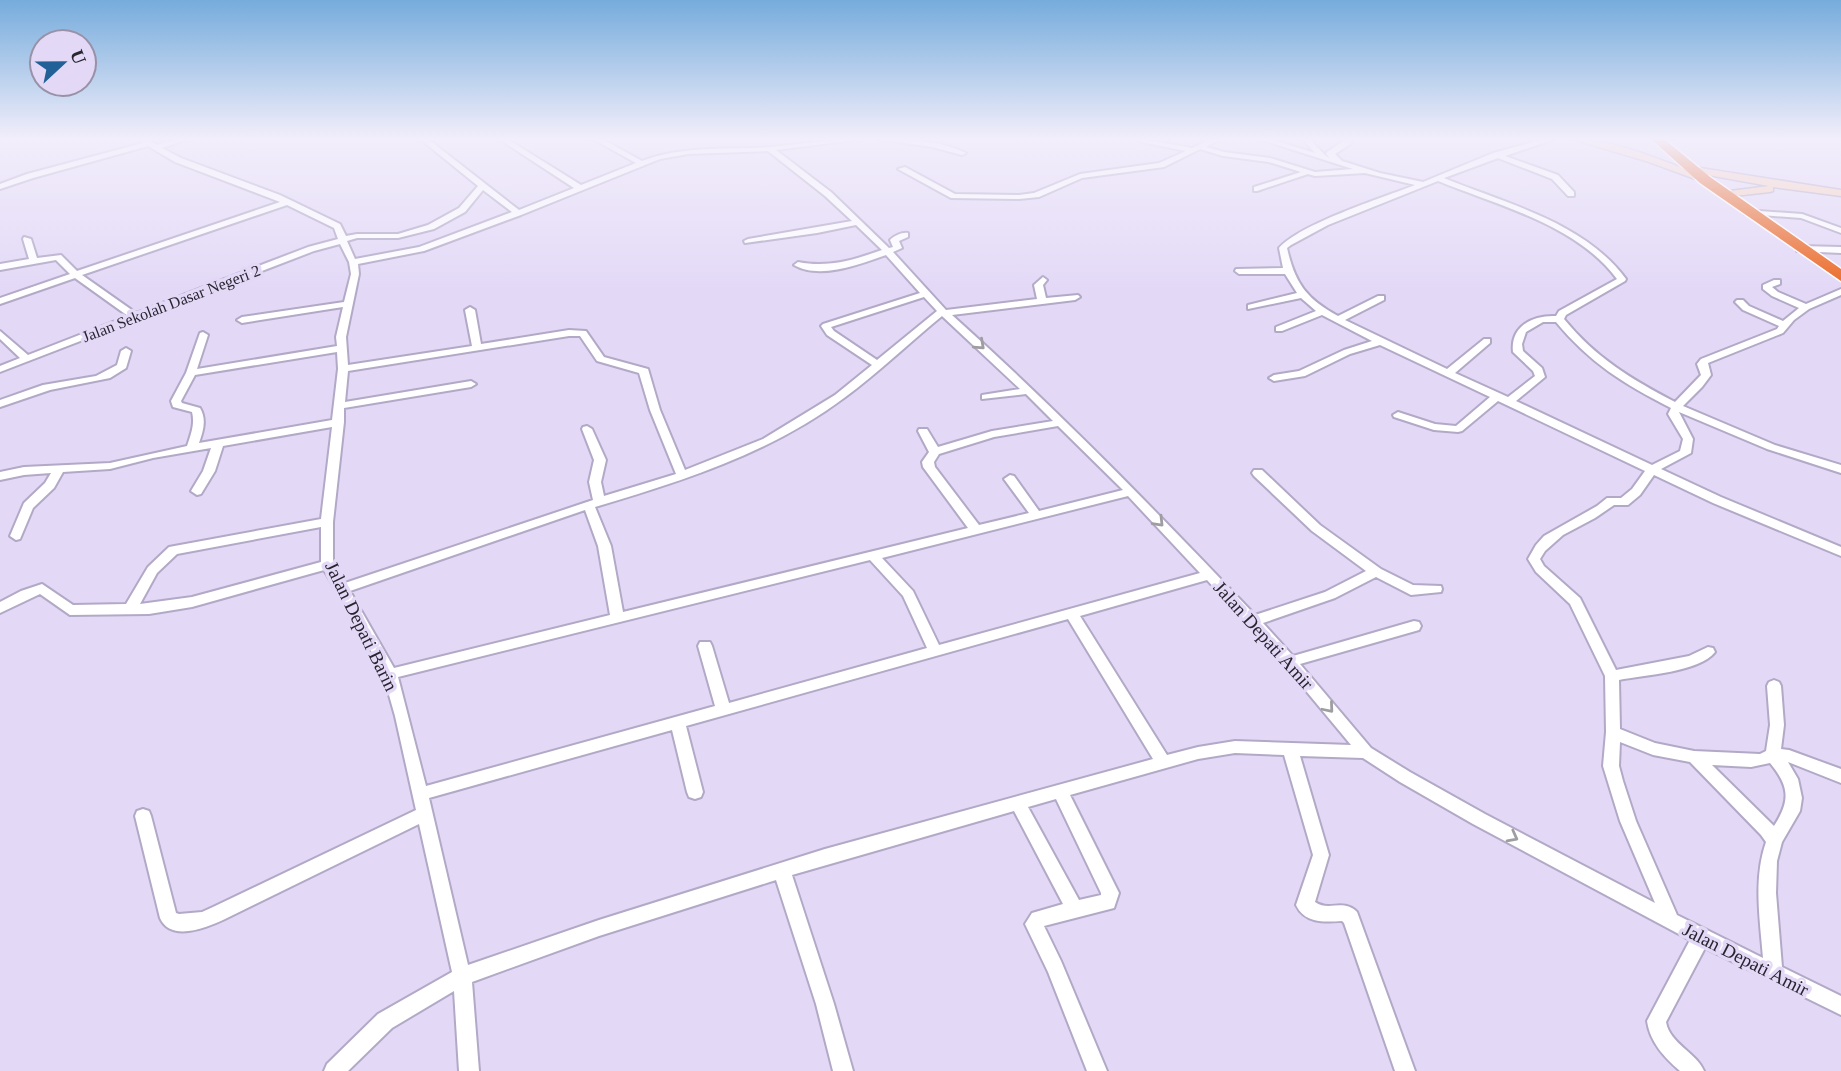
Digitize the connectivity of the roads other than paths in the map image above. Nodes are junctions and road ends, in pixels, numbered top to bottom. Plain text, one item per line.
1 (253, 189) edge
2 (479, 189) edge
3 (486, 189) edge
4 (578, 189) edge
5 (820, 189) edge
6 (940, 189) edge
7 (1050, 189) edge
8 (1411, 189) edge
9 (1475, 189) edge
10 (1566, 189) edge
11 (1718, 189) edge
12 (1772, 189) edge
13 (1807, 189) edge
14 (1841, 193) edge
15 (1571, 194) dead end
16 (1725, 194) junction
17 (287, 202) junction
18 (1748, 212) junction
19 (518, 214) junction
20 (858, 222) junction
21 (1841, 231) edge
22 (905, 235) dead end
23 (27, 239) dead end
24 (342, 240) junction
25 (748, 241) dead end
26 (1800, 249) junction
27 (1841, 250) edge
28 (888, 251) junction
29 (33, 259) junction
30 (353, 262) junction
31 (798, 265) dead end
32 (0, 267) edge
33 (1239, 271) dead end
34 (1288, 271) junction
35 (1840, 274) edge
36 (76, 275) junction
37 (1044, 280) dead end
38 (1777, 282) dead end
39 (1841, 292) edge
40 (925, 294) junction
41 (1302, 295) junction
42 (1075, 297) dead end
43 (1381, 298) dead end
44 (0, 301) edge
45 (1042, 302) junction
46 (1740, 302) dead end
47 (347, 304) junction
48 (1251, 307) dead end
49 (1806, 307) junction
50 (470, 310) dead end
51 (1323, 311) junction
52 (943, 312) junction
53 (134, 316) junction
54 (1559, 319) junction
55 (242, 320) dead end
56 (1338, 320) junction
57 (1784, 325) junction
58 (1279, 329) dead end
59 (0, 334) edge
60 (203, 335) dead end
61 (1381, 341) junction
62 (1487, 341) dead end
63 (341, 348) junction
64 (477, 348) junction
65 (126, 351) dead end
66 (27, 359) junction
67 (877, 365) junction
68 (0, 369) edge
69 (343, 369) junction
70 (191, 373) junction
71 (1448, 373) junction
72 (1274, 378) dead end
73 (471, 384) dead end
74 (1027, 391) junction
75 (1498, 396) junction
76 (986, 397) dead end
77 (1510, 401) junction
78 (0, 404) edge
79 (1680, 404) junction
80 (340, 406) junction
81 (1398, 415) dead end
82 (339, 422) junction
83 (1059, 423) junction
84 (587, 429) dead end
85 (923, 431) dead end
86 (218, 444) junction
87 (192, 448) junction
88 (935, 452) junction
89 (1652, 469) junction
90 (1841, 469) edge
91 (59, 470) junction
92 (1258, 472) dead end
93 (0, 476) edge
94 (682, 477) junction
95 (1010, 479) dead end
96 (197, 491) dead end
97 (1131, 492) junction
98 (1627, 501) joint
99 (594, 504) junction
100 (1037, 516) junction
101 (327, 522) junction
102 (976, 531) junction
103 (16, 536) dead end
104 (1841, 552) edge
105 (873, 556) junction
106 (327, 565) junction
107 (1376, 572) junction
108 (1210, 575) junction
109 (341, 589) junction
110 (1436, 589) dead end
111 (0, 608) edge
112 (130, 610) junction
113 (1072, 614) junction
114 (617, 618) junction
115 (1254, 621) junction
116 (1414, 626) dead end
117 (705, 646) dead end
118 (936, 652) junction
119 (1708, 652) dead end
120 (1290, 662) junction
121 (390, 674) junction
122 (1612, 676) junction
123 (1774, 686) dead end
124 (724, 711) junction
125 (678, 724) junction
126 (1613, 732) junction
127 (1290, 749) junction
128 (1366, 752) junction
129 (1773, 755) junction
130 (1694, 757) junction
131 (1163, 763) junction
132 (1841, 776) edge
133 (1060, 791) junction
134 (695, 792) dead end
135 (420, 794) junction
136 (1017, 802) junction
137 (423, 814) junction
138 (143, 816) dead end
139 (1774, 841) junction
140 (782, 871) junction
141 (1074, 909) junction
142 (1671, 921) junction
143 (1701, 937) junction
144 (1773, 972) junction
145 (461, 976) junction
146 (1841, 1006) edge
147 (334, 1071) edge
148 (469, 1071) edge
149 (843, 1071) edge
150 (1097, 1071) edge
151 (1405, 1071) edge
152 (1694, 1071) edge

1 - 17 street
2 - 24 street, Jalan Sekolah Dasar Negeri 2
3 - 19 street
4 - 19 street
5 - 20 street, Jalan Depati Amir
6 - 7 street
8 - 34 street
9 - 54 street
10 - 15 street
11 - 16 highway
12 - 16 street
13 - 14 street
16 - 18 highway
17 - 24 street
17 - 36 street
18 - 21 street
18 - 26 highway
19 - 30 street
20 - 25 street
20 - 28 street, Jalan Depati Amir
22 - 28 street
23 - 29 street
24 - 30 street
24 - 53 street, Jalan Sekolah Dasar Negeri 2
26 - 27 street
26 - 35 highway
28 - 31 street
28 - 40 street, Jalan Depati Amir
29 - 32 street
29 - 36 street
30 - 47 street, Jalan Depati Barin
33 - 34 street
34 - 41 street
36 - 44 street
36 - 53 street
37 - 45 street
38 - 49 street
39 - 49 street
40 - 52 street, Jalan Depati Amir
40 - 67 street
41 - 48 street
41 - 51 street
42 - 45 street
43 - 56 street
45 - 52 street
46 - 57 street
47 - 55 street
47 - 63 street, Jalan Depati Barin
49 - 57 street
50 - 64 street
51 - 56 street
51 - 58 street
52 - 67 street
52 -> 74 street, Jalan Depati Amir
53 - 66 street, Jalan Sekolah Dasar Negeri 2
54 - 77 street
54 - 79 street
56 - 61 street
57 - 79 street
59 - 66 street
60 - 70 street
61 - 71 street
61 - 72 street
62 - 71 street
63 - 69 street, Jalan Depati Barin
63 - 70 street
64 - 69 street
64 - 94 street
65 - 78 street
66 - 68 street, Jalan Sekolah Dasar Negeri 2
67 - 94 street
69 - 80 street, Jalan Depati Barin
70 - 87 street
71 - 75 street
73 - 80 street
74 - 76 street
74 - 83 street, Jalan Depati Amir
75 - 77 street
75 - 81 street
77 - 89 street
79 - 89 street
79 - 90 street
80 - 82 street, Jalan Depati Barin
82 - 86 street
82 - 101 street, Jalan Depati Barin
83 - 88 street
83 - 97 street, Jalan Depati Amir
84 - 99 street
85 - 88 street
86 - 87 street
86 - 96 street
87 - 91 street
88 - 102 street
89 - 98 street
89 - 104 street
91 - 93 street
91 - 103 street
92 - 107 street
94 - 99 street
95 - 100 street
97 - 100 street
97 -> 108 street, Jalan Depati Amir
98 - 122 street
99 - 109 street
99 - 114 street
100 - 102 street
101 - 106 street, Jalan Depati Barin
101 - 112 street
102 - 105 street
105 - 114 street
105 - 118 street
106 - 109 street, Jalan Depati Barin
106 - 112 street
107 - 110 street
107 - 115 street
108 - 113 street
108 - 115 street, Jalan Depati Amir
109 - 121 street, Jalan Depati Barin
111 - 112 street
113 - 118 street
113 - 131 street
114 - 121 street
115 - 120 street, Jalan Depati Amir
116 - 120 street
117 - 124 street
118 - 124 street
119 - 122 street
120 -> 128 street, Jalan Depati Amir
121 - 135 street, Jalan Depati Barin
122 - 126 street
123 - 129 street
124 - 125 street
125 - 134 street
125 - 135 street
126 - 130 street
126 - 142 street
127 - 128 street
127 - 131 street
127 - 151 street
128 -> 142 street, Jalan Depati Amir
129 - 130 street
129 - 132 street
129 - 139 street
130 - 139 street
131 - 133 street
133 - 136 street
133 - 141 street
135 - 137 street, Jalan Depati Barin
136 - 140 street
136 - 141 street
137 - 138 street
137 - 145 street, Jalan Depati Barin
139 - 144 street
140 - 145 street
140 - 149 street
141 - 150 street
142 - 143 street, Jalan Depati Amir
143 - 144 street, Jalan Depati Amir
143 - 152 street
144 - 146 street, Jalan Depati Amir
145 - 147 street
145 - 148 street, Jalan Depati Barin

